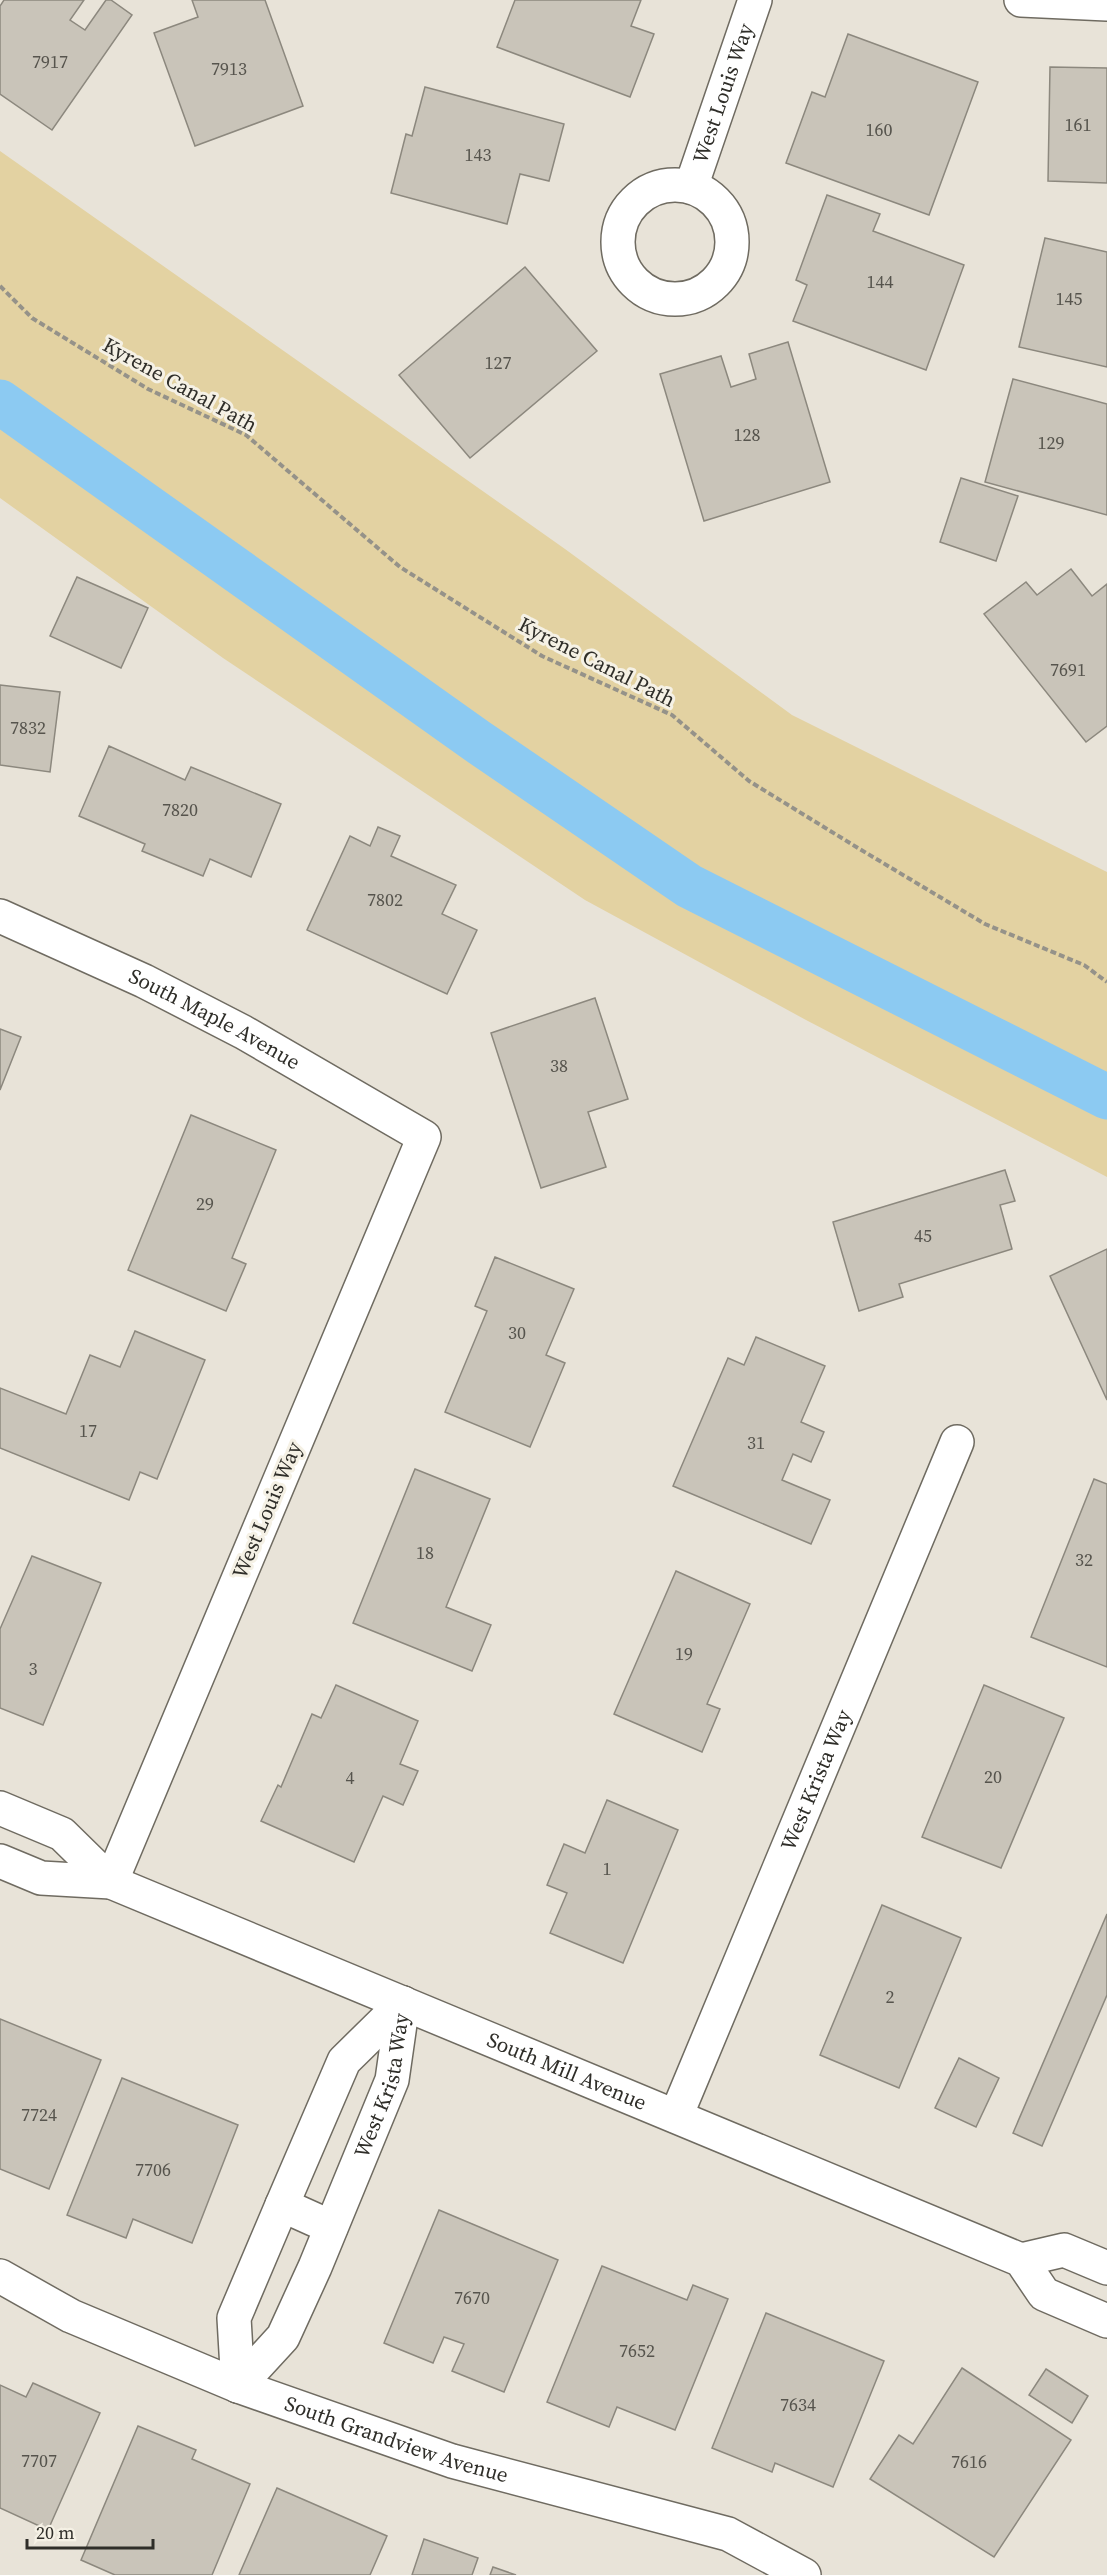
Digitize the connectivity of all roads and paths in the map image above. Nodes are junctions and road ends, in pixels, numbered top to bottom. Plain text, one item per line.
1 (755, 0) edge
2 (1021, 0) edge
3 (1107, 4) edge
4 (691, 186) dead end
5 (0, 286) edge
6 (0, 916) edge
7 (1107, 982) edge
8 (424, 1137) joint
9 (957, 1442) dead end
10 (0, 1808) edge
11 (0, 1861) edge
12 (111, 1882) junction
13 (403, 2003) junction
14 (676, 2116) junction
15 (282, 2205) junction
16 (331, 2227) junction
17 (1021, 2260) junction
18 (1107, 2268) edge
19 (0, 2276) edge
20 (1107, 2321) edge
21 (238, 2386) junction
22 (804, 2575) edge

1 - 4 street, West Louis Way
2 - 3 street
5 - 7 path, Kyrene Canal Path
6 - 8 street, South Maple Avenue
8 - 12 street, West Louis Way
9 - 14 street, West Krista Way
10 - 12 street, South Mill Avenue
11 - 12 street, South Mill Avenue
12 - 13 street, South Mill Avenue
13 - 14 street, South Mill Avenue
13 - 15 street, West Krista Way
13 - 16 street, West Krista Way
14 - 17 street, South Mill Avenue
15 - 16 street
15 - 21 street, West Krista Way
16 - 21 street, West Krista Way
17 - 18 street
17 - 20 street
19 - 21 street, South Grandview Avenue
21 - 22 street, South Grandview Avenue

